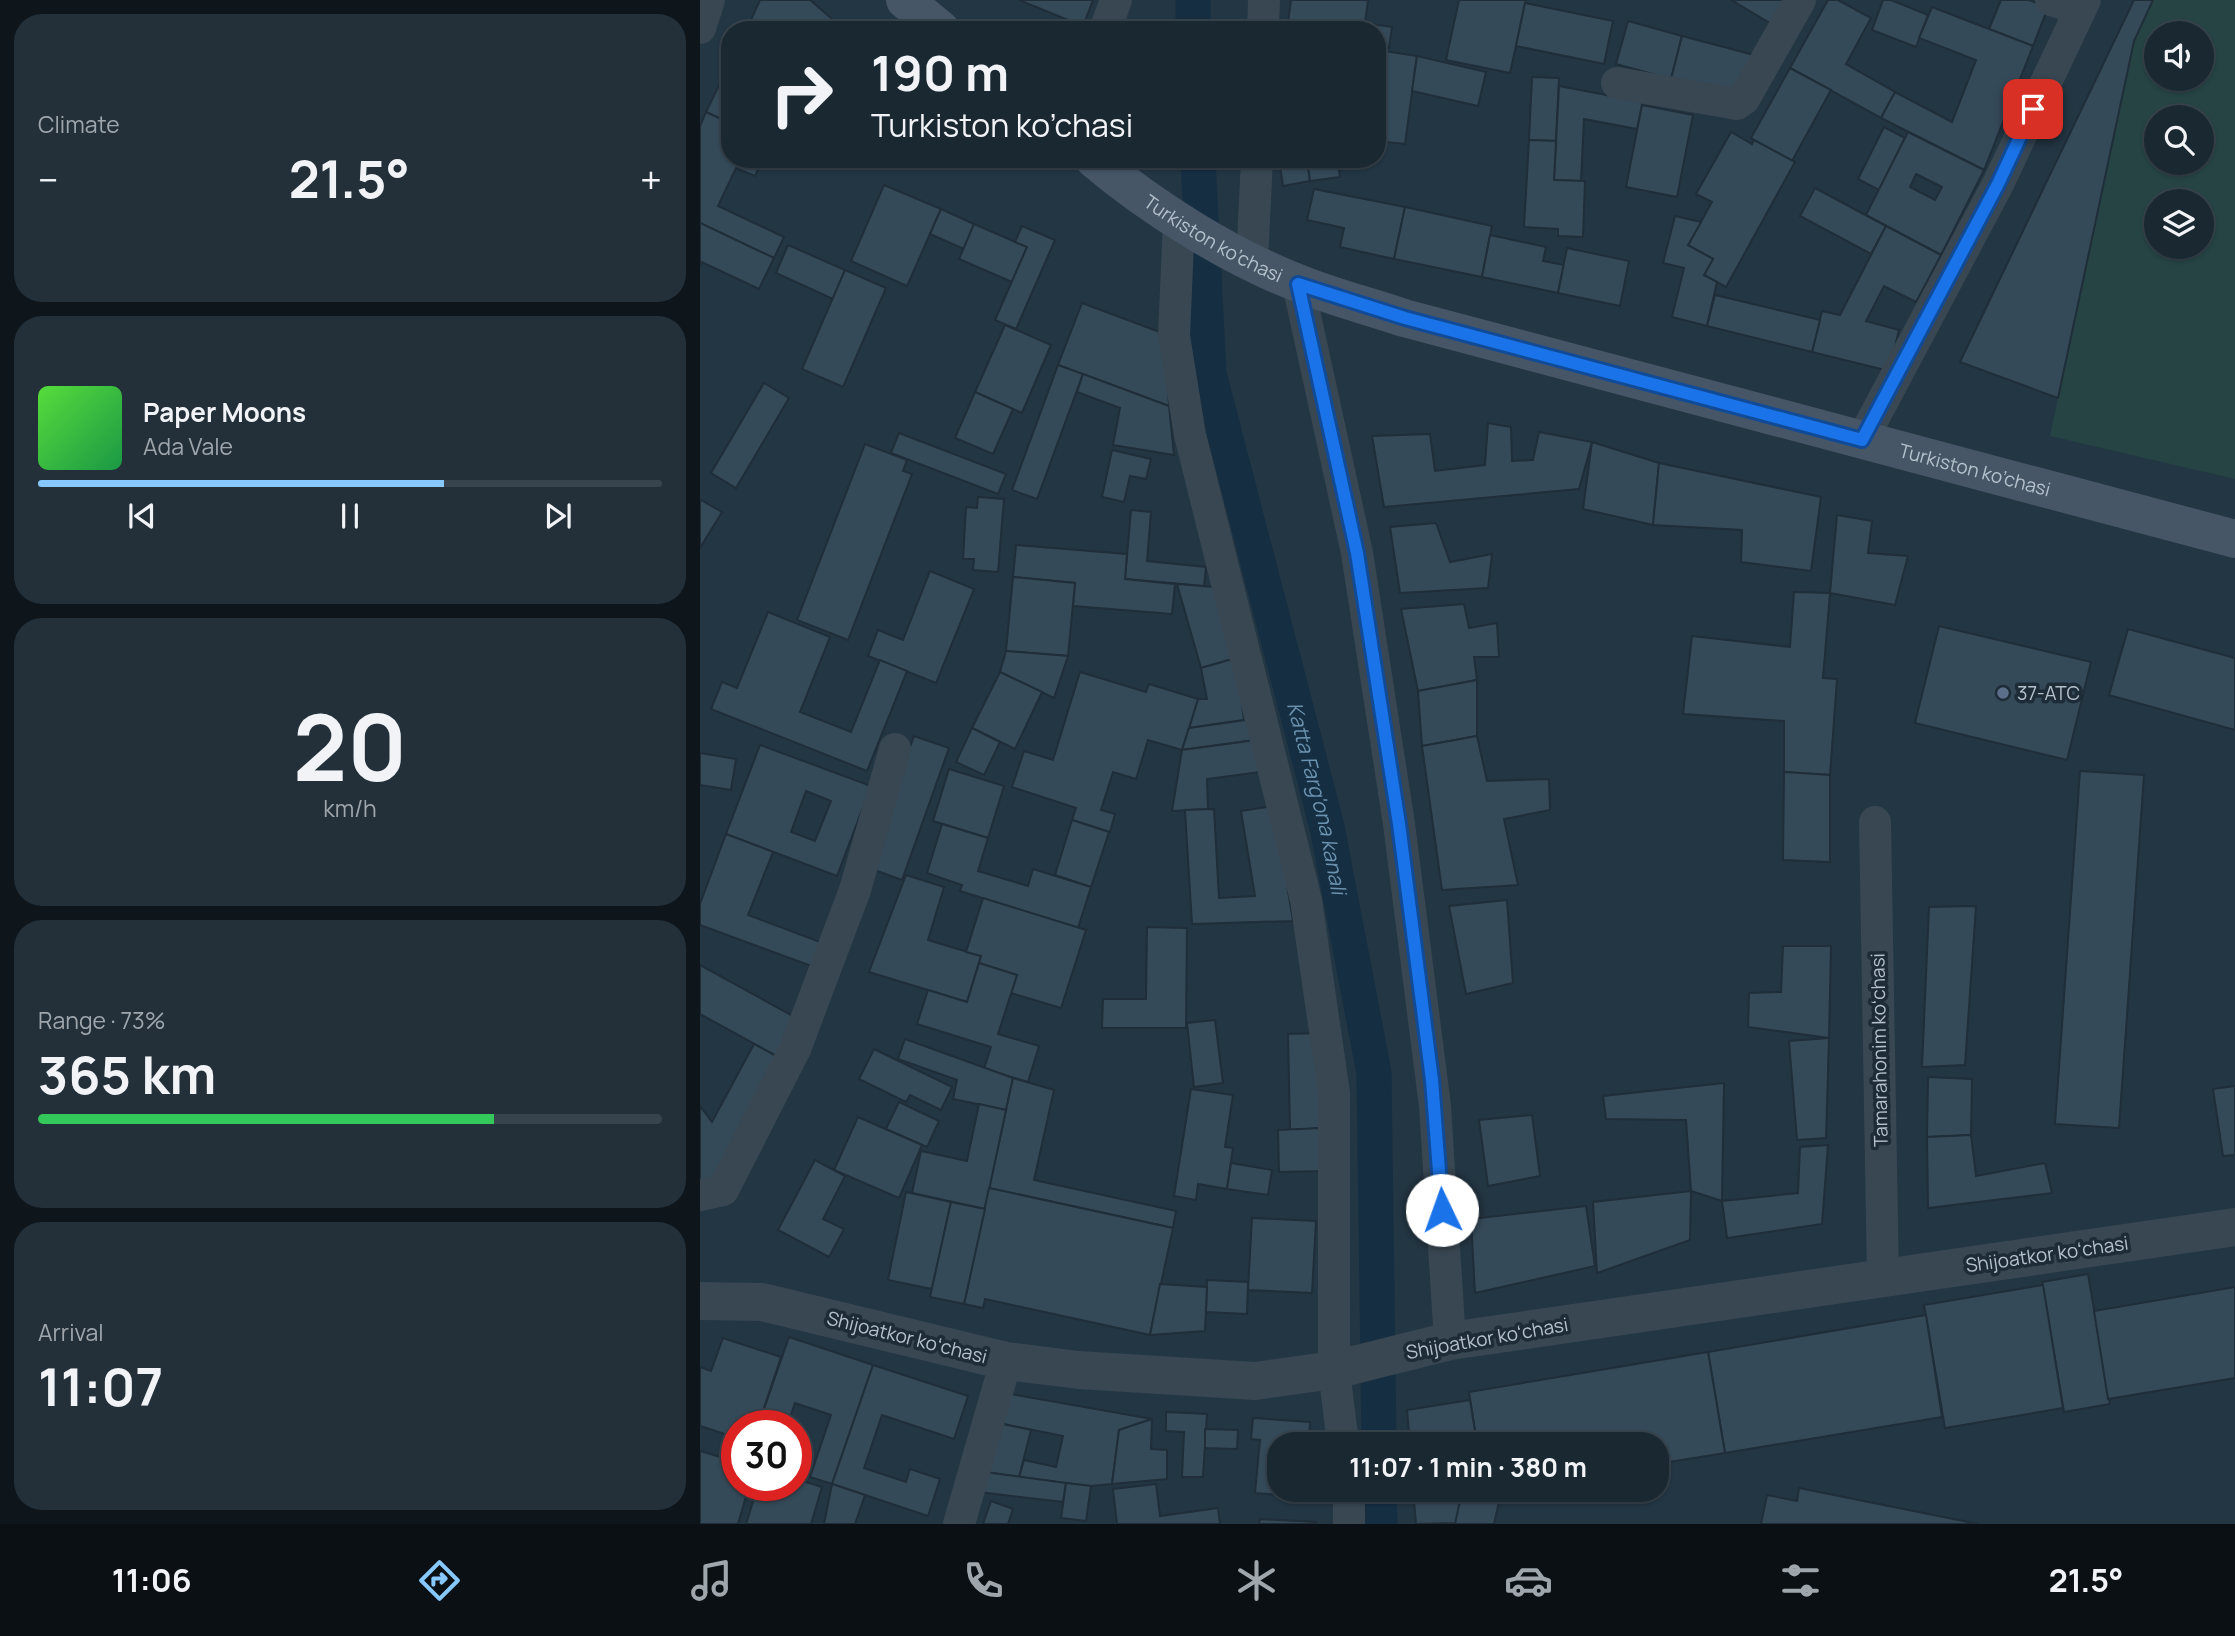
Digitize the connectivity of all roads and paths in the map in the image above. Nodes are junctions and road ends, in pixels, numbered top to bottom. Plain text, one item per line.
1 (709, 0) edge
2 (905, 0) edge
3 (1116, 0) edge
4 (1264, 0) edge
5 (1800, 0) edge
6 (2072, 3) edge
7 (930, 21) edge
8 (1108, 21) edge
9 (1263, 21) edge
10 (700, 28) edge
11 (1617, 83) dead end
12 (1257, 168) edge
13 (1107, 171) edge
14 (1179, 220) junction
15 (1252, 262) junction
16 (1298, 284) junction
17 (1862, 440) junction
18 (2235, 539) edge
19 (895, 749) dead end
20 (1874, 822) dead end
21 (700, 1195) edge
22 (2235, 1227) edge
23 (1883, 1278) junction
24 (700, 1301) edge
25 (1450, 1341) junction
26 (1006, 1361) junction
27 (1334, 1370) junction
28 (1342, 1432) edge
29 (1349, 1502) edge
30 (959, 1524) edge
31 (1349, 1524) edge

1 - 10 street
2 - 7 main road
3 - 8 street
4 - 9 street
5 - 11 street
6 - 17 street
12 - 15 street
13 - 14 main road, Turkiston ko’chasi
14 - 15 main road, Turkiston ko’chasi
14 - 27 street
15 - 16 main road, Turkiston ko’chasi
16 - 17 main road, Turkiston ko’chasi
16 - 25 street
17 - 18 main road, Turkiston ko’chasi
19 - 21 street
20 - 23 street, Tamarahonim koʻchasi
22 - 23 street, Shijoatkor koʻchasi
23 - 25 street, Shijoatkor koʻchasi
24 - 26 street, Shijoatkor koʻchasi
25 - 27 street, Shijoatkor koʻchasi
26 - 27 street, Shijoatkor koʻchasi
26 - 30 street
27 - 28 street
29 - 31 street

